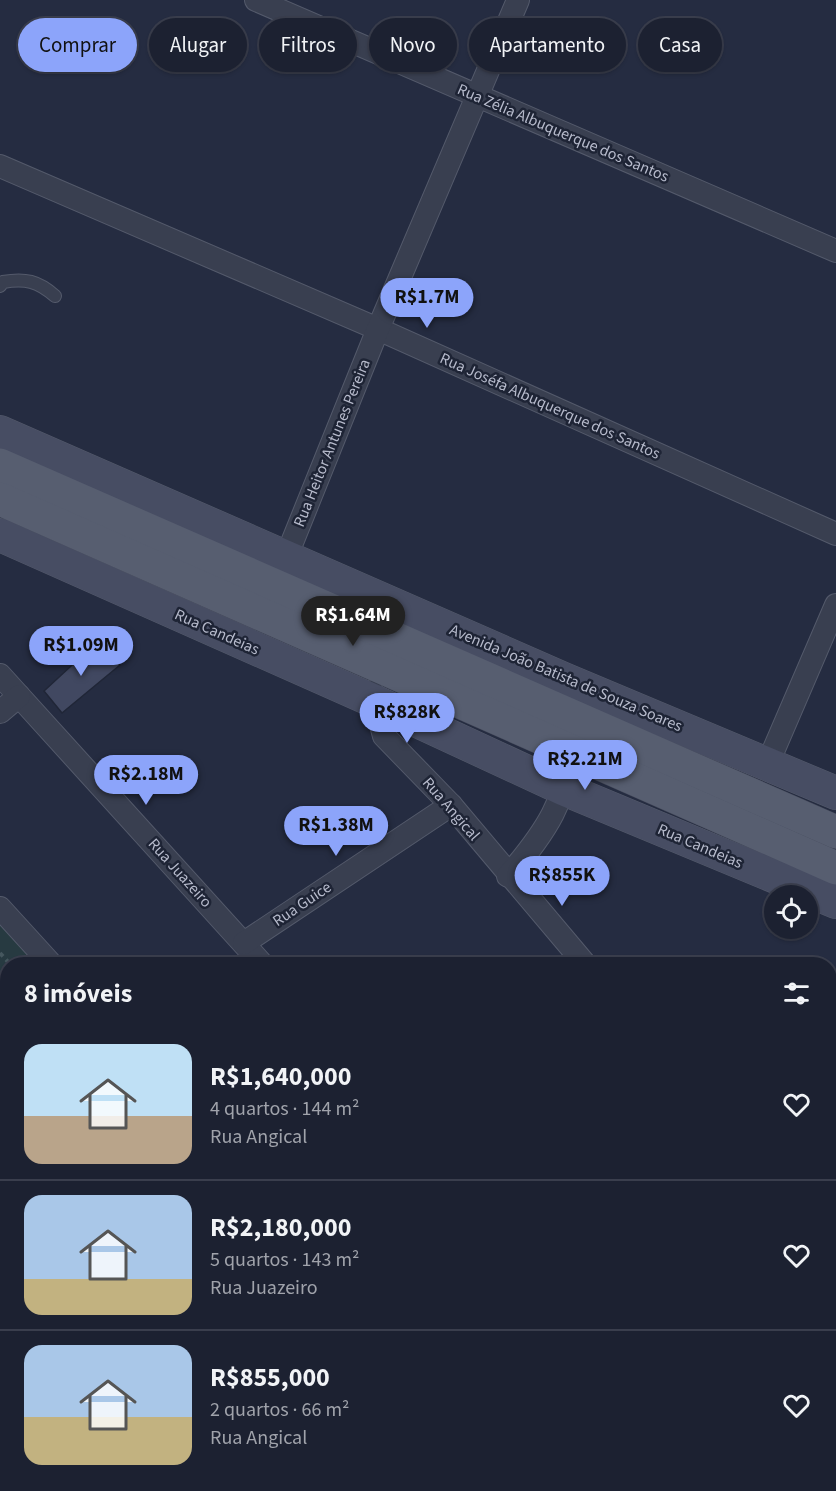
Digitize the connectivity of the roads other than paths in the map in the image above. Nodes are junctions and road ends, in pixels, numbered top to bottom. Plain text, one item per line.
1 (256, 0) edge
2 (518, 0) edge
3 (477, 96) junction
4 (0, 166) edge
5 (836, 251) edge
6 (0, 286) edge
7 (55, 296) dead end
8 (378, 329) junction
9 (0, 432) edge
10 (0, 465) edge
11 (0, 499) edge
12 (836, 534) edge
13 (0, 535) edge
14 (287, 555) junction
15 (836, 605) edge
16 (384, 615) junction
17 (371, 661) junction
18 (0, 675) edge
19 (564, 679) junction
20 (19, 696) junction
21 (374, 701) junction
22 (0, 712) edge
23 (572, 716) junction
24 (571, 753) junction
25 (768, 763) junction
26 (564, 789) junction
27 (836, 793) edge
28 (451, 805) junction
29 (836, 832) edge
30 (836, 868) edge
31 (508, 876) junction
32 (836, 902) edge
33 (0, 908) edge
34 (244, 943) junction
35 (45, 957) edge
36 (256, 957) edge
37 (579, 957) edge

1 - 3 street, Rua Zélia Albuquerque dos Santos
2 - 3 street, Rua Heitor Antunes Pereira
3 - 5 street, Rua Zélia Albuquerque dos Santos
3 - 8 street, Rua Heitor Antunes Pereira
4 - 8 street, Rua Joséfa Albuquerque dos Santos
6 - 7 lane
8 - 12 street, Rua Joséfa Albuquerque dos Santos
8 - 14 street, Rua Heitor Antunes Pereira
9 - 14 main road, Avenida João Batista de Souza Soares
10 - 16 main road
11 - 17 main road
13 - 21 main road, Rua Candeias
14 - 16 main road, Avenida João Batista de Souza Soares
15 - 25 street
16 - 17 street, Rua Angical
16 - 19 main road, Avenida João Batista de Souza Soares
16 - 23 main road
17 - 21 street, Rua Angical
17 - 24 main road
18 - 20 street, Rua Juazeiro
19 - 23 street
19 - 25 main road, Avenida João Batista de Souza Soares
20 - 22 street
20 - 34 street, Rua Juazeiro
21 - 26 main road, Rua Candeias
21 - 28 street, Rua Angical
23 - 24 street
23 - 29 main road
24 - 26 street
24 - 30 main road
25 - 27 main road, Avenida João Batista de Souza Soares
26 - 31 street
26 - 32 main road, Rua Candeias
28 - 31 street, Rua Angical
28 - 34 street, Rua Guice
31 - 37 street, Rua Angical
33 - 35 street
34 - 36 street, Rua Juazeiro

